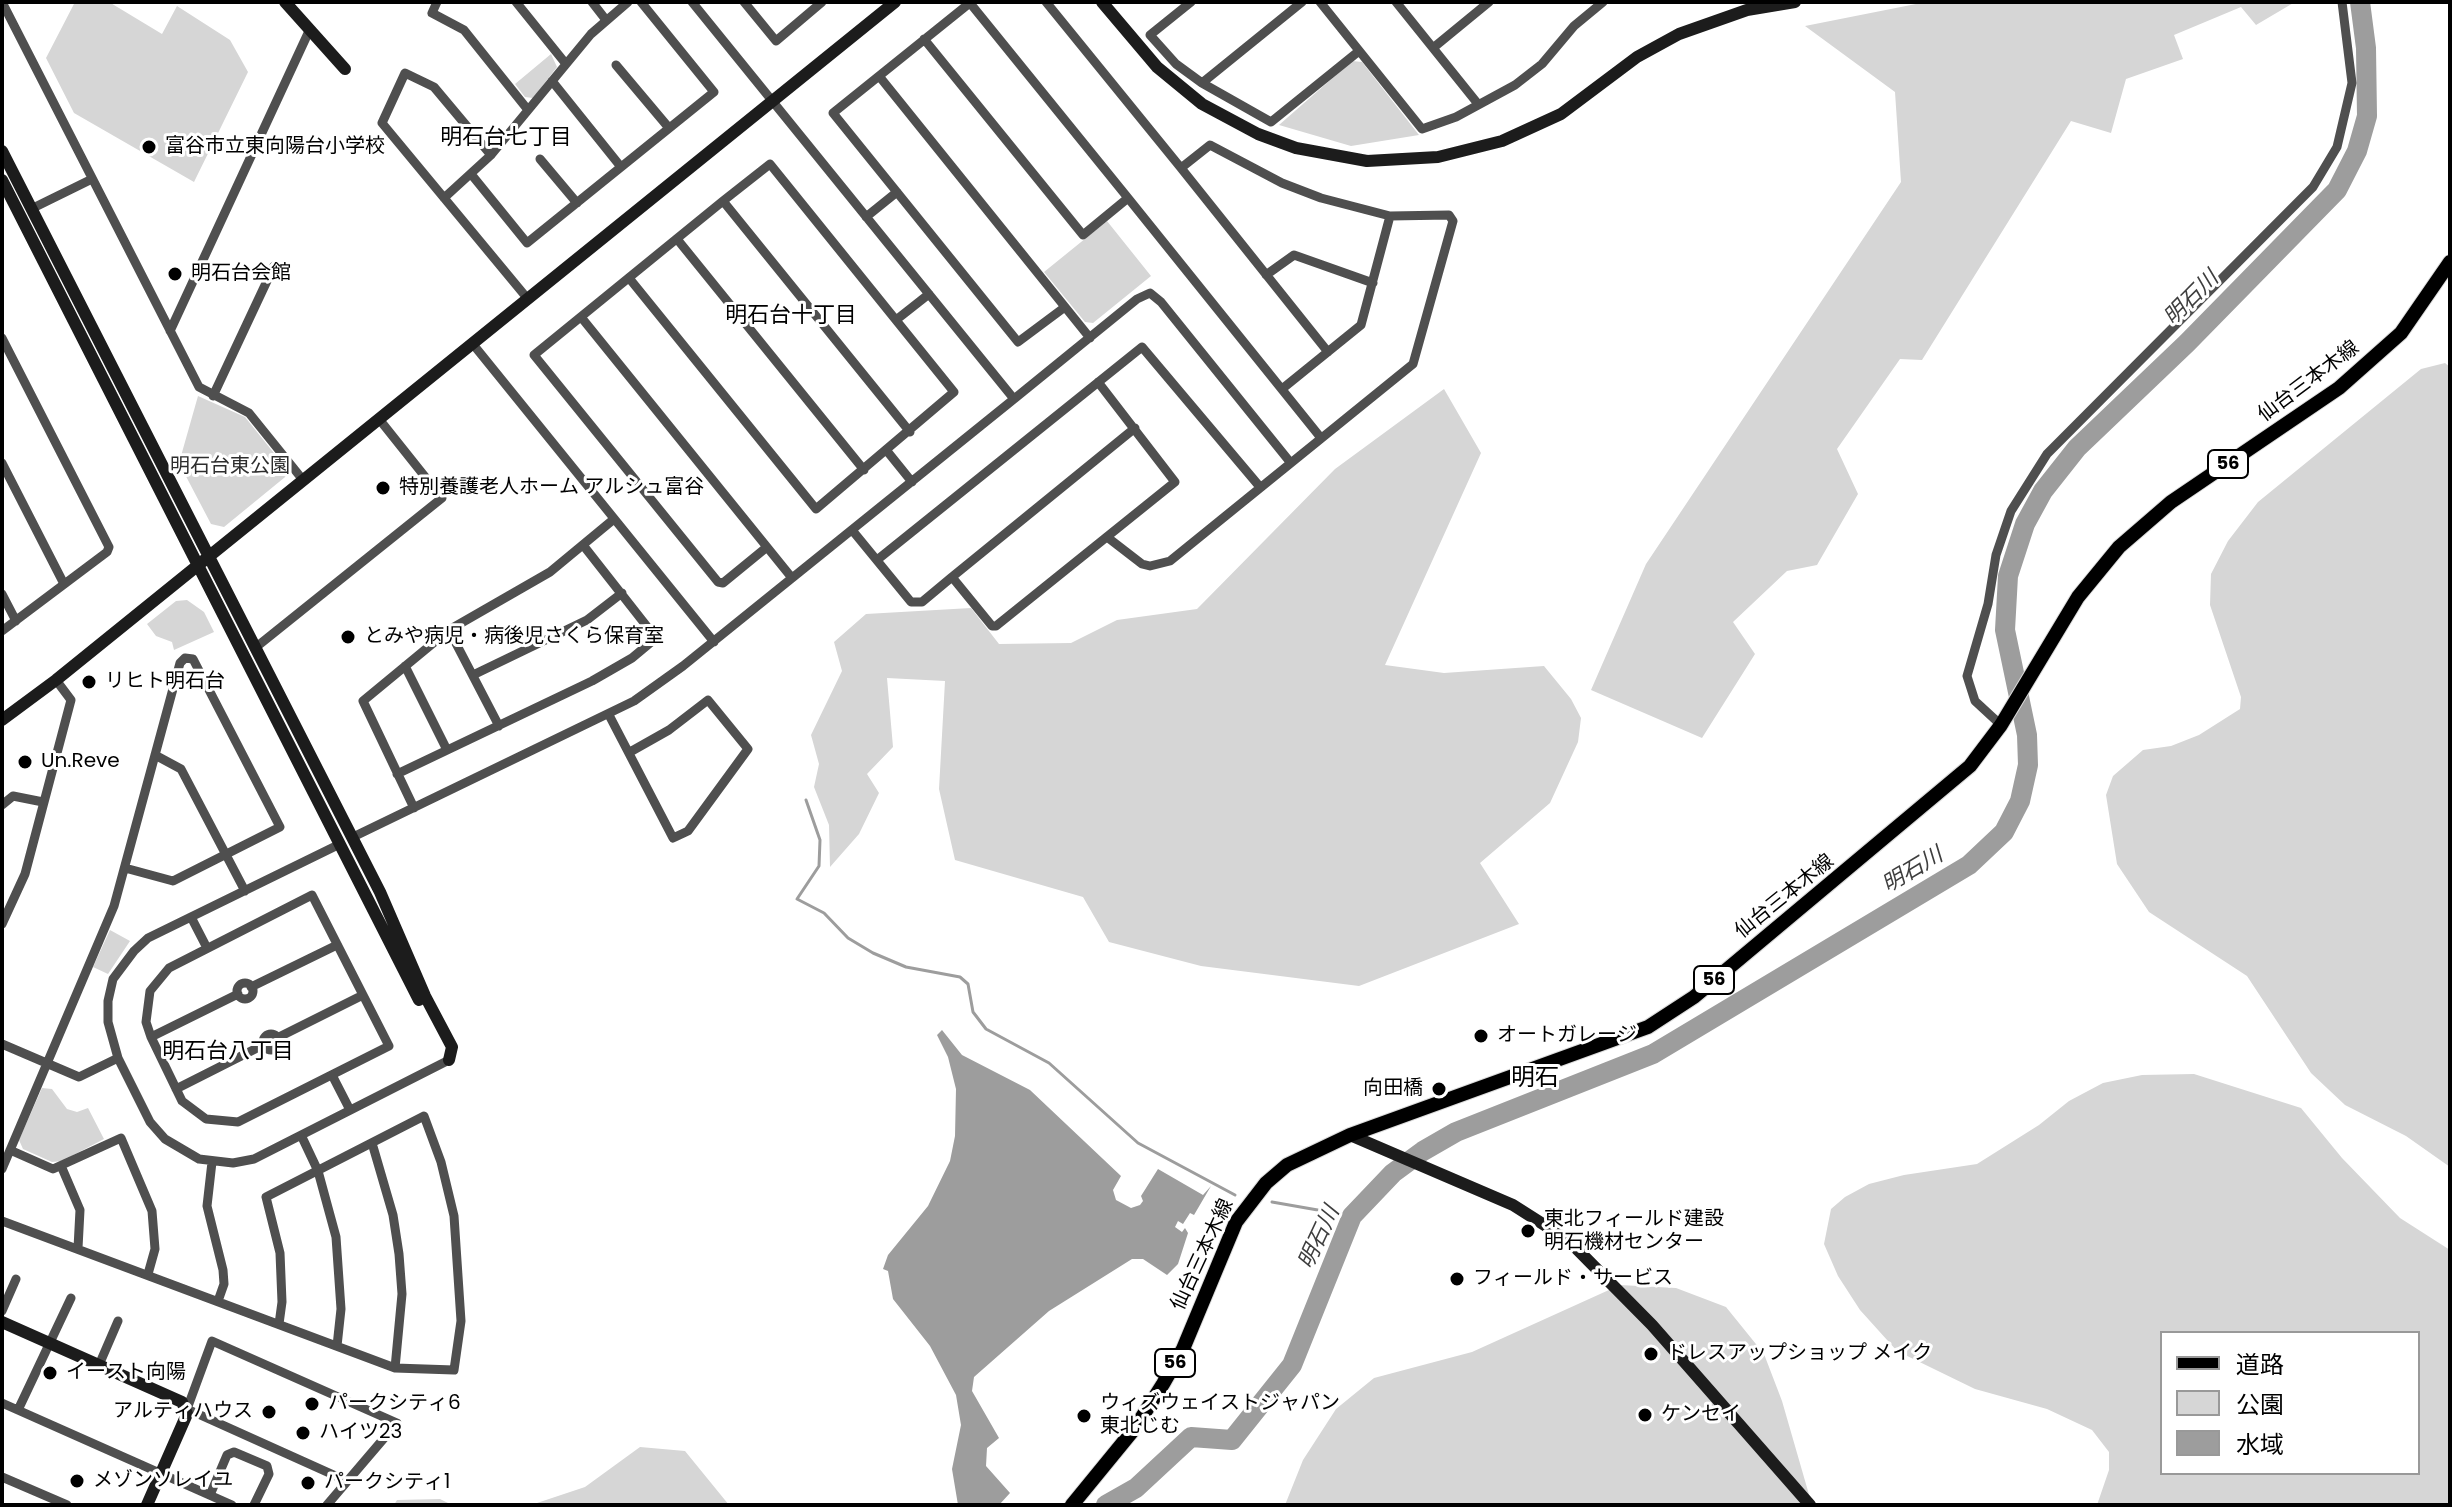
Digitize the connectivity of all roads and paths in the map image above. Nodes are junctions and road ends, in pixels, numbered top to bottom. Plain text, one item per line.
1 (2, 2) edge
2 (285, 2) edge
3 (437, 2) edge
4 (516, 2) edge
5 (592, 2) edge
6 (628, 2) edge
7 (641, 2) edge
8 (692, 2) edge
9 (744, 2) edge
10 (822, 2) edge
11 (895, 2) edge
12 (970, 2) edge
13 (1046, 2) edge
14 (1102, 2) edge
15 (1191, 2) edge
16 (1302, 2) edge
17 (1320, 2) edge
18 (1396, 2) edge
19 (1489, 2) edge
20 (1603, 2) edge
21 (1795, 2) edge
22 (2342, 2) edge
23 (1476, 6) edge
24 (606, 20) junction
25 (310, 29) junction
26 (924, 39) junction
27 (1433, 48) junction
28 (1359, 51) junction
29 (566, 64) junction
30 (616, 65) dead end
31 (345, 69) dead end
32 (879, 76) junction
33 (552, 81) junction
34 (1202, 83) junction
35 (772, 100) junction
36 (1478, 104) junction
37 (528, 110) junction
38 (669, 128) junction
39 (2, 151) edge
40 (491, 155) junction
41 (540, 159) dead end
42 (621, 167) junction
43 (1181, 168) junction
44 (471, 174) junction
45 (92, 179) junction
46 (2, 180) edge
47 (897, 192) junction
48 (444, 198) junction
49 (1128, 198) junction
50 (723, 201) junction
51 (577, 203) junction
52 (31, 209) junction
53 (1390, 216) junction
54 (866, 217) junction
55 (677, 239) junction
56 (274, 266) dead end
57 (2448, 270) edge
58 (1266, 275) junction
59 (629, 278) junction
60 (1373, 283) junction
61 (929, 294) junction
62 (527, 298) junction
63 (1065, 307) junction
64 (581, 317) junction
65 (896, 320) junction
66 (170, 331) junction
67 (1090, 338) junction
68 (2, 340) edge
69 (472, 343) junction
70 (1328, 352) junction
71 (1098, 382) junction
72 (1282, 389) junction
73 (213, 396) junction
74 (1014, 399) junction
75 (379, 419) junction
76 (1135, 428) junction
77 (910, 432) junction
78 (1321, 438) junction
79 (887, 451) junction
80 (1290, 462) junction
81 (2, 463) edge
82 (864, 470) junction
83 (303, 480) junction
84 (912, 482) junction
85 (1260, 487) junction
86 (614, 519) junction
87 (852, 530) junction
88 (1107, 537) junction
89 (583, 545) junction
90 (767, 547) junction
91 (209, 557) junction
92 (877, 560) junction
93 (198, 565) junction
94 (952, 577) junction
95 (792, 578) junction
96 (64, 584) junction
97 (622, 593) junction
98 (2, 594) edge
99 (16, 621) junction
100 (449, 630) junction
101 (2, 631) edge
102 (714, 642) junction
103 (255, 648) junction
104 (405, 666) junction
105 (473, 675) junction
106 (56, 680) junction
107 (609, 715) junction
108 (2004, 719) junction
109 (2, 720) edge
110 (499, 726) junction
111 (447, 750) junction
112 (630, 752) junction
113 (155, 755) junction
114 (397, 774) junction
115 (43, 802) junction
116 (2, 805) edge
117 (414, 808) junction
118 (353, 837) junction
119 (340, 844) junction
120 (226, 854) junction
121 (125, 868) junction
122 (245, 891) junction
123 (191, 917) junction
124 (2, 924) edge
125 (337, 945) junction
126 (207, 948) junction
127 (363, 995) junction
128 (151, 1037) junction
129 (2, 1044) edge
130 (118, 1058) junction
131 (449, 1060) junction
132 (47, 1063) junction
133 (332, 1075) junction
134 (176, 1089) junction
135 (350, 1110) junction
136 (301, 1135) junction
137 (1350, 1135) junction
138 (372, 1143) junction
139 (10, 1150) junction
140 (212, 1162) junction
141 (62, 1168) junction
142 (2, 1169) edge
143 (318, 1171) junction
144 (2, 1221) edge
145 (78, 1248) junction
146 (148, 1274) junction
147 (16, 1279) dead end
148 (71, 1298) dead end
149 (218, 1301) junction
150 (2, 1311) edge
151 (118, 1321) dead end
152 (2, 1322) edge
153 (279, 1324) junction
154 (48, 1343) junction
155 (337, 1346) junction
156 (99, 1365) junction
157 (395, 1368) junction
158 (2, 1403) edge
159 (187, 1409) junction
160 (18, 1410) junction
161 (162, 1473) junction
162 (2, 1477) edge
163 (347, 1481) junction
164 (210, 1495) junction
165 (229, 1504) edge
166 (67, 1505) edge
167 (147, 1505) edge
168 (254, 1505) edge
169 (327, 1505) edge
170 (1072, 1505) edge
171 (1810, 1505) edge

1 - 45 street
2 - 25 street
3 - 37 street
4 - 29 street
5 - 24 street
6 - 24 street
7 - 38 street
8 - 35 street
9 - 10 street
11 - 35 street
12 - 26 street
12 - 49 street
13 - 43 street
14 - 21 street
15 - 34 street
16 - 34 street
17 - 28 street
18 - 27 street
19 - 23 street
20 - 36 street
22 - 108 street
23 - 27 street
24 - 29 street
25 - 31 street
25 - 66 street
26 - 32 street
26 - 49 street
27 - 36 street
28 - 34 street
28 - 36 street
29 - 33 street
30 - 38 street
32 - 47 street
32 - 63 street
33 - 37 street
33 - 42 street
35 - 54 street
35 - 62 street
37 - 40 street
38 - 42 street
39 - 52 street
40 - 44 street
40 - 48 street
41 - 51 street
42 - 51 street
43 - 53 street
43 - 58 street
44 - 48 street
44 - 51 street
45 - 52 street
45 - 66 street
46 - 93 street
47 - 54 street
47 - 63 street
48 - 62 street
49 - 72 street
50 - 55 street
50 - 65 street
50 - 77 street
52 - 91 street
53 - 60 street
53 - 78 street
54 - 61 street
55 - 59 street
55 - 82 street
56 - 73 street
57 - 108 main road, 仙台三本木線 / 56
58 - 60 street
58 - 70 street
59 - 64 street
59 - 82 street
60 - 70 street
61 - 65 street
61 - 74 street
62 - 69 street
63 - 67 street
64 - 90 street
64 - 90 street
65 - 77 street
66 - 73 street
67 - 74 street
67 - 80 street
68 - 96 street
69 - 75 street
69 - 86 street
70 - 72 street
71 - 76 street
71 - 85 street
71 - 92 street
72 - 78 street
73 - 83 street
74 - 84 street
75 - 83 street
75 - 103 street
76 - 88 street
76 - 94 street
77 - 79 street
78 - 80 street
79 - 82 street
79 - 84 street
80 - 85 street
81 - 96 street
83 - 91 street
84 - 87 street
85 - 88 street
86 - 89 street
86 - 102 street
87 - 92 street
87 - 95 street
88 - 94 street
89 - 97 street
89 - 100 street
90 - 95 street
91 - 93 street
91 - 103 street
92 - 94 street
93 - 106 street
93 - 119 street
95 - 102 street
96 - 99 street
97 - 105 street
97 - 110 street
98 - 99 street
99 - 101 street
100 - 104 street
100 - 105 street
102 - 107 street
103 - 118 street
104 - 111 street
104 - 114 street
105 - 110 street
106 - 109 street
106 - 115 street
107 - 112 street
107 - 117 street
108 - 137 main road, 仙台三本木線 / 56
110 - 111 street
111 - 114 street
112 - 112 street
113 - 120 street
113 - 120 street
113 - 121 street
114 - 117 street
115 - 116 street
115 - 124 street
117 - 118 street
118 - 131 street
119 - 122 street
119 - 131 street
120 - 121 street
120 - 122 street
121 - 132 street
122 - 123 street
123 - 126 street
123 - 130 street
125 - 126 street
125 - 127 street
125 - 128 street
126 - 128 street
127 - 133 street
127 - 134 street
128 - 134 street
129 - 132 street
130 - 132 street
130 - 140 street
131 - 135 street
132 - 139 street
133 - 134 street
133 - 135 street
135 - 136 street
136 - 140 street
136 - 143 street
137 - 170 main road, 仙台三本木線 / 56
137 - 171 street
138 - 143 street
138 - 157 street
138 - 157 street
139 - 141 street
139 - 142 street
140 - 149 street
141 - 145 street
141 - 146 street
143 - 153 street
143 - 155 street
144 - 145 street
145 - 146 street
146 - 149 street
147 - 150 street
148 - 154 street
149 - 153 street
151 - 156 street
152 - 154 street
153 - 155 street
154 - 156 street
154 - 160 street
155 - 157 street
156 - 159 street
158 - 160 street
159 - 161 street
159 - 163 street
159 - 163 street
160 - 161 street
161 - 164 street
161 - 167 street
162 - 166 street
163 - 169 street
164 - 165 street
164 - 168 street

